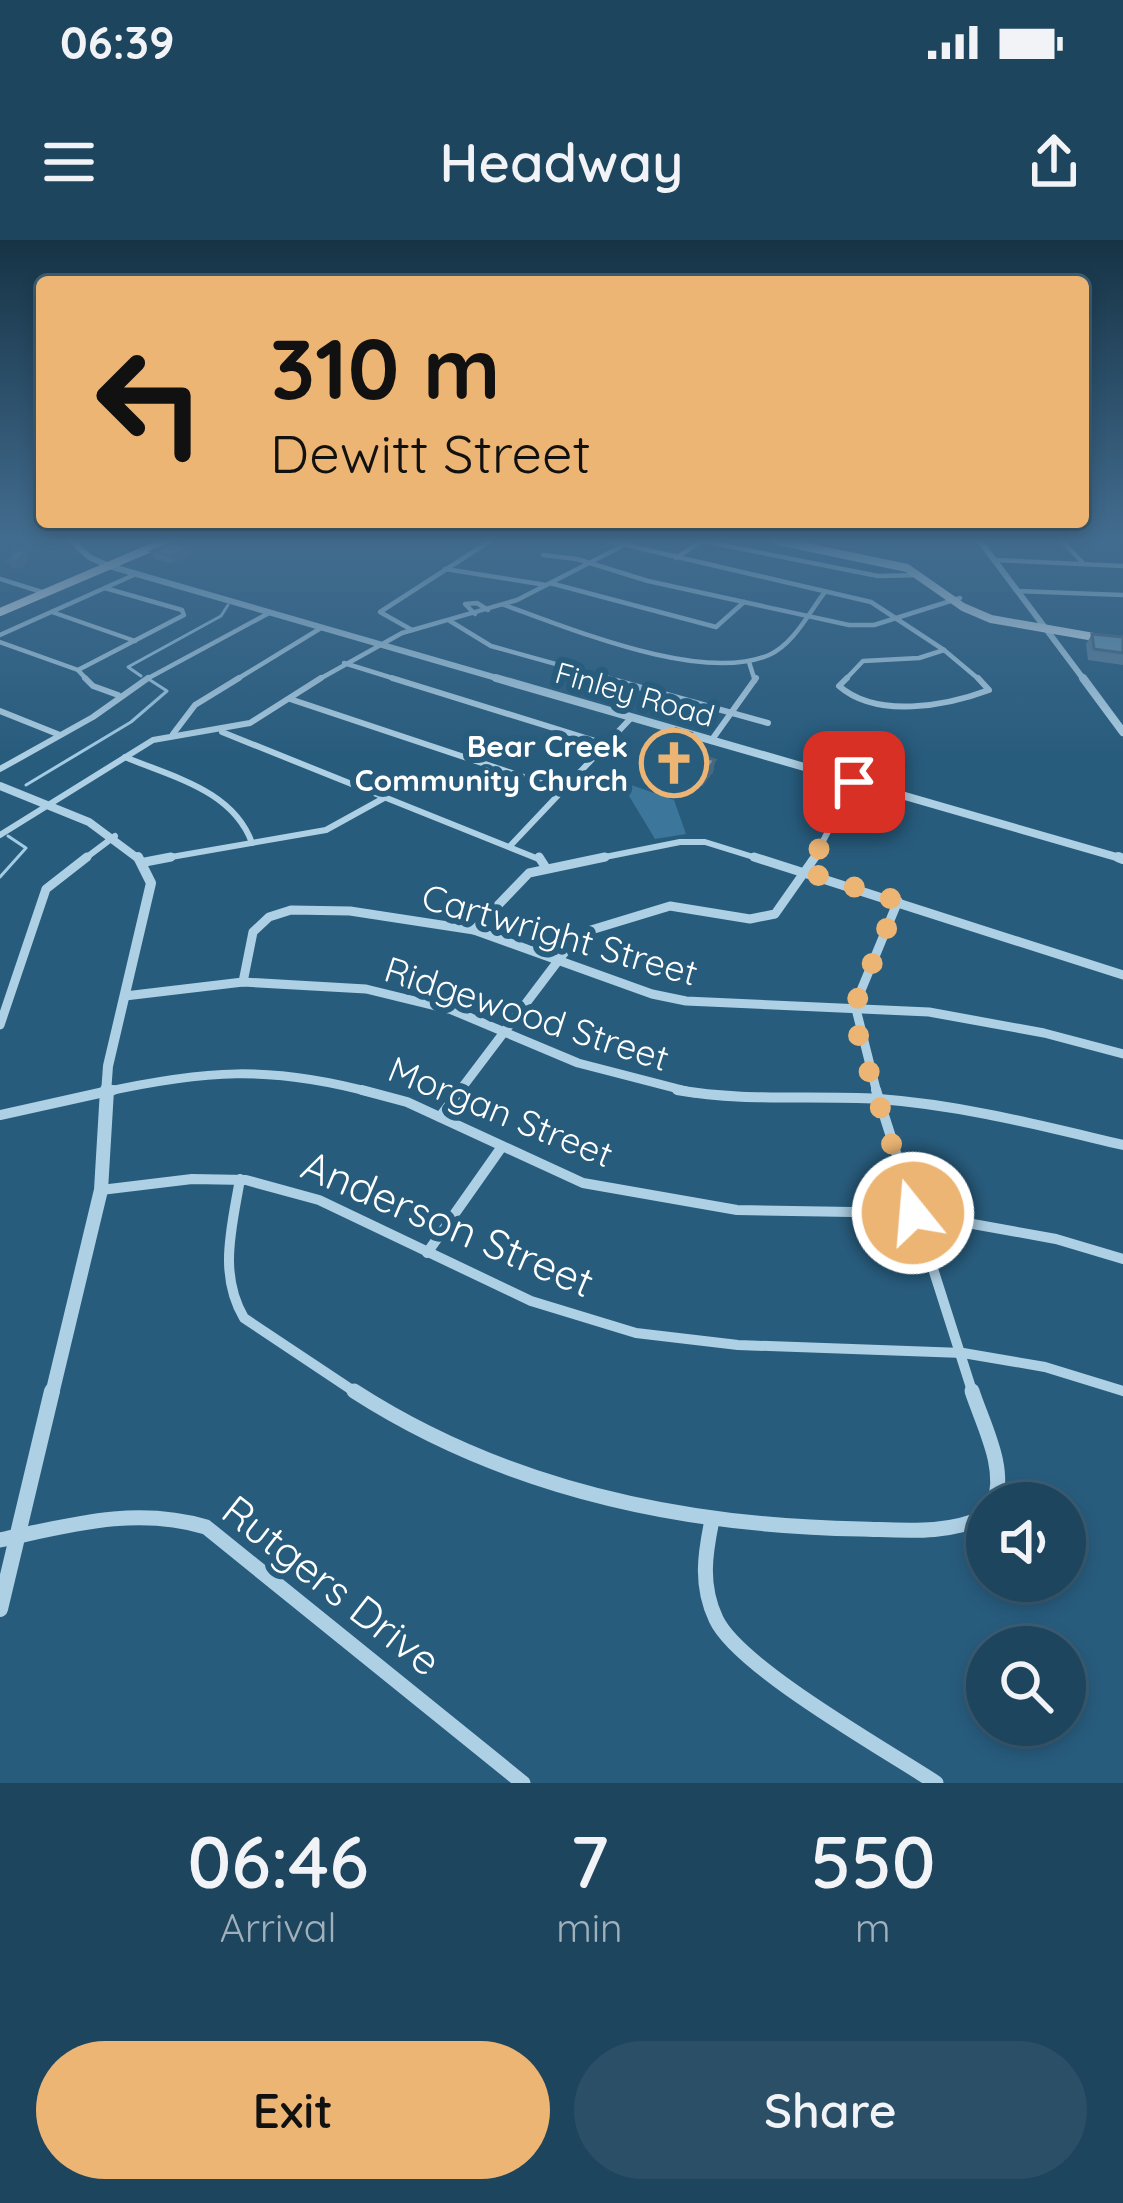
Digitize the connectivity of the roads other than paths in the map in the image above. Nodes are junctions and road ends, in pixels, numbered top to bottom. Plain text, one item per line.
1 (50, 613) edge
2 (55, 613) edge
3 (181, 613) edge
4 (269, 613) joint
5 (382, 613) edge
6 (478, 613) edge
7 (528, 613) edge
8 (661, 613) edge
9 (732, 613) edge
10 (793, 613) edge
11 (808, 613) edge
12 (888, 613) edge
13 (910, 613) edge
14 (989, 613) edge
15 (1034, 613) edge
16 (475, 614) joint
17 (806, 616) junction
18 (895, 618) junction
19 (450, 621) junction
20 (321, 628) junction
21 (1046, 628) junction
22 (412, 629) junction
23 (0, 639) edge
24 (135, 640) junction
25 (1123, 640) edge
26 (380, 646) junction
27 (946, 649) junction
28 (748, 662) junction
29 (344, 663) junction
30 (78, 670) junction
31 (118, 695) junction
32 (290, 699) junction
33 (0, 711) edge
34 (733, 713) junction
35 (631, 718) junction
36 (768, 723) dead end
37 (221, 732) junction
38 (1123, 732) edge
39 (173, 734) junction
40 (60, 736) junction
41 (711, 741) junction
42 (605, 744) junction
43 (125, 757) junction
44 (0, 769) edge
45 (854, 782) junction
46 (0, 786) edge
47 (563, 790) junction
48 (384, 798) junction
49 (47, 806) junction
50 (0, 835) edge
51 (115, 836) junction
52 (252, 843) junction
53 (511, 845) junction
54 (1123, 860) edge
55 (145, 862) junction
56 (546, 868) junction
57 (807, 872) junction
58 (898, 901) junction
59 (474, 930) junction
60 (560, 959) junction
61 (1123, 976) edge
62 (243, 982) junction
63 (125, 995) junction
64 (855, 1005) junction
65 (0, 1025) edge
66 (505, 1031) junction
67 (1123, 1054) edge
68 (106, 1089) junction
69 (878, 1099) junction
70 (0, 1115) edge
71 (440, 1117) junction
72 (1123, 1145) edge
73 (501, 1148) junction
74 (240, 1179) junction
75 (101, 1190) junction
76 (913, 1213) junction
77 (427, 1253) junction
78 (1123, 1259) edge
79 (962, 1353) junction
80 (1123, 1391) edge
81 (998, 1482) edge
82 (712, 1520) junction
83 (966, 1524) edge
84 (9, 1538) edge
85 (0, 1609) edge
86 (524, 1783) edge
87 (936, 1783) edge

1 - 23 street
2 - 24 street
3 - 24 street
4 - 20 street, Finley Road
4 - 31 street
5 - 22 street
6 - 16 street
7 - 28 street
8 - 9 street
10 - 17 street
11 - 17 street
12 - 18 street
13 - 18 street
14 - 21 main road
15 - 21 street
16 - 19 street
17 - 18 street
17 - 28 street
18 - 27 street
19 - 22 street
19 - 34 street
20 - 26 street, Finley Road
20 - 39 street
21 - 25 main road
21 - 38 street
22 - 26 street
23 - 30 street
24 - 30 street
26 - 29 street
26 - 35 street, Finley Road
27 - 27 street
28 - 34 street
29 - 32 street
29 - 42 street
30 - 31 street
31 - 40 street
32 - 37 street
32 - 47 street
33 - 40 street
34 - 36 street
34 - 41 street
35 - 41 street, Finley Road
35 - 42 street
37 - 39 street
37 - 48 street
39 - 43 street
40 - 44 street
41 - 45 street, Finley Road
42 - 47 street
43 - 49 street
43 - 52 street
45 - 54 street, Finley Road
45 - 57 street
46 - 49 street
47 - 53 street
48 - 52 street
48 - 53 street
49 - 50 street
49 - 51 street
51 - 55 street
51 - 65 street
52 - 55 street
53 - 56 street
55 - 63 street
56 - 57 street
56 - 59 street
57 - 58 street
57 - 60 street
58 - 61 street
58 - 64 street
59 - 60 street, Cartwright Street
59 - 62 street, Cartwright Street
60 - 64 street, Cartwright Street
60 - 66 street
62 - 63 street, Ridgewood Street
62 - 66 street, Ridgewood Street
63 - 68 street
64 - 67 street, Cartwright Street
64 - 69 street
66 - 69 street, Ridgewood Street
66 - 71 street
68 - 70 street, Morgan Street
68 - 71 street, Morgan Street
68 - 75 street
69 - 72 street, Ridgewood Street
69 - 76 street
71 - 73 street, Morgan Street
73 - 76 street, Morgan Street
73 - 77 street
74 - 75 street, Anderson Street
74 - 77 street, Anderson Street
74 - 82 street
75 - 84 street
76 - 78 street, Morgan Street
76 - 79 street
77 - 79 street, Anderson Street
79 - 80 street, Anderson Street
79 - 81 street
82 - 83 street
82 - 87 street
84 - 85 street
84 - 86 street, Rutgers Drive

